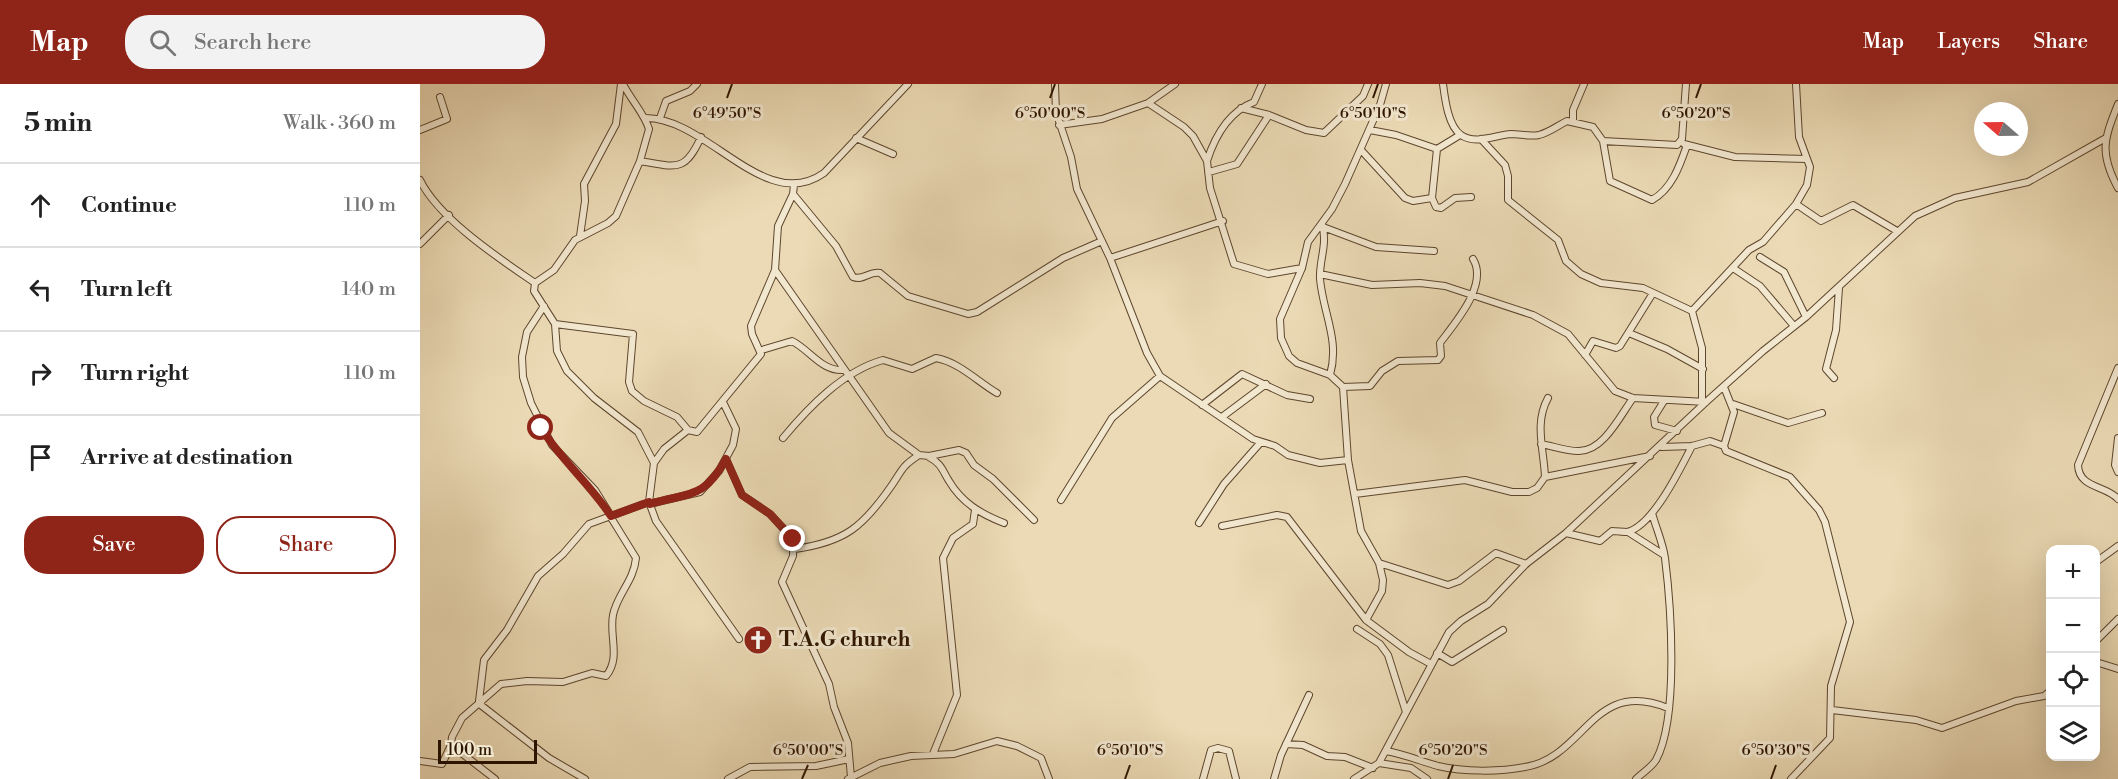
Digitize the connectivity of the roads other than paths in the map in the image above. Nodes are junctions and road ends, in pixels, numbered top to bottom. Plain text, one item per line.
1 (622, 84) edge
2 (697, 84) edge
3 (908, 84) edge
4 (1055, 84) edge
5 (1175, 84) edge
6 (1368, 84) edge
7 (1386, 84) edge
8 (1443, 84) edge
9 (1584, 84) edge
10 (1686, 84) edge
11 (1796, 84) edge
12 (1261, 85) edge
13 (440, 97) dead end
14 (1149, 103) junction
15 (2118, 104) edge
16 (1241, 108) junction
17 (1269, 115) junction
18 (645, 118) junction
19 (660, 118) junction
20 (1574, 120) junction
21 (1059, 125) junction
22 (420, 130) edge
23 (1370, 130) junction
24 (1460, 135) junction
25 (701, 137) junction
26 (855, 138) junction
27 (1481, 139) junction
28 (2104, 139) junction
29 (1604, 141) junction
30 (1684, 144) junction
31 (1437, 149) junction
32 (1361, 150) junction
33 (893, 154) dead end
34 (1807, 159) junction
35 (640, 161) junction
36 (1206, 161) junction
37 (1209, 172) junction
38 (420, 180) edge
39 (794, 184) junction
40 (2118, 188) edge
41 (793, 194) junction
42 (1471, 197) dead end
43 (1432, 198) junction
44 (1796, 204) junction
45 (449, 215) junction
46 (1223, 220) junction
47 (1322, 225) junction
48 (1897, 231) junction
49 (580, 236) junction
50 (1102, 242) junction
51 (420, 244) edge
52 (1434, 251) dead end
53 (1760, 257) dead end
54 (1110, 258) junction
55 (1473, 259) dead end
56 (1302, 268) junction
57 (1733, 268) junction
58 (775, 270) junction
59 (1320, 274) junction
60 (535, 283) junction
61 (1839, 288) junction
62 (1653, 293) junction
63 (1472, 295) junction
64 (544, 306) junction
65 (1692, 311) junction
66 (1806, 317) junction
67 (555, 324) junction
68 (1794, 326) junction
69 (1629, 333) junction
70 (762, 350) junction
71 (1585, 356) junction
72 (2118, 368) edge
73 (1702, 369) junction
74 (844, 370) junction
75 (1330, 375) junction
76 (1160, 376) junction
77 (850, 377) junction
78 (1834, 378) dead end
79 (1266, 384) junction
80 (1343, 387) junction
81 (1724, 387) junction
82 (998, 393) dead end
83 (1548, 398) dead end
84 (1634, 398) junction
85 (1310, 399) dead end
86 (1664, 401) junction
87 (723, 402) junction
88 (1704, 402) junction
89 (1733, 404) junction
90 (1202, 405) junction
91 (1822, 413) dead end
92 (1222, 417) junction
93 (688, 430) junction
94 (1677, 432) junction
95 (783, 438) dead end
96 (2118, 438) edge
97 (1261, 442) junction
98 (1541, 444) junction
99 (1692, 446) junction
100 (1724, 446) junction
101 (1662, 447) junction
102 (919, 454) junction
103 (929, 456) junction
104 (1652, 456) junction
105 (726, 459) junction
106 (1348, 460) junction
107 (654, 463) junction
108 (2118, 472) edge
109 (1545, 477) junction
110 (1355, 494) junction
111 (2118, 499) edge
112 (1060, 500) dead end
113 (649, 503) junction
114 (975, 510) junction
115 (1652, 513) junction
116 (610, 516) junction
117 (1034, 520) dead end
118 (1004, 523) dead end
119 (1199, 523) dead end
120 (1222, 526) dead end
121 (1628, 532) junction
122 (1566, 533) junction
123 (2118, 546) edge
124 (795, 549) junction
125 (1665, 555) junction
126 (2100, 559) edge
127 (1379, 563) junction
128 (1526, 564) junction
129 (2118, 619) edge
130 (1366, 620) junction
131 (1357, 629) dead end
132 (1503, 630) dead end
133 (2100, 637) edge
134 (739, 639) dead end
135 (1437, 653) junction
136 (2100, 663) edge
137 (1431, 664) junction
138 (2118, 669) edge
139 (2046, 693) edge
140 (1309, 695) dead end
141 (479, 701) junction
142 (1668, 708) junction
143 (1832, 710) junction
144 (1406, 713) junction
145 (1286, 744) junction
146 (451, 745) junction
147 (1386, 751) junction
148 (933, 754) junction
149 (849, 759) junction
150 (420, 760) edge
151 (1376, 765) junction
152 (850, 778) edge
153 (495, 779) edge
154 (585, 779) edge
155 (728, 779) edge
156 (1049, 779) edge
157 (1203, 779) edge
158 (1236, 779) edge
159 (1274, 779) edge
160 (1354, 779) edge
161 (1427, 779) edge
162 (1636, 779) edge
163 (1791, 779) edge

1 - 18 street
1 - 49 street
2 - 19 street
3 - 26 street
4 - 21 street
5 - 14 street
6 - 17 street
7 - 23 street
8 - 24 street
9 - 20 street
10 - 30 street
11 - 34 street
12 - 16 street
13 - 22 street
14 - 21 street
14 - 36 street
15 - 28 street
16 - 17 street
16 - 36 street
17 - 37 street
18 - 19 street
18 - 35 street
19 - 25 street
20 - 27 street
20 - 29 street
21 - 50 street
23 - 31 street
23 - 32 street
24 - 27 street
24 - 31 street
25 - 35 street
25 - 39 street
26 - 33 street
26 - 39 street
27 - 62 street
28 - 40 street
28 - 48 street
29 - 30 street
29 - 30 street
30 - 34 street
31 - 43 street
32 - 43 street
32 - 47 street
34 - 44 street
35 - 49 street
36 - 37 street
37 - 46 street
38 - 45 street
39 - 41 street
41 - 50 street
41 - 58 street
42 - 43 street
44 - 48 street
44 - 57 street
45 - 51 street
45 - 60 street
46 - 54 street
46 - 56 street
47 - 52 street
47 - 56 street
47 - 59 street
48 - 61 street
49 - 60 street
50 - 54 street
53 - 66 street
54 - 76 street
55 - 63 street
56 - 75 street
57 - 65 street
57 - 68 street
58 - 70 street
58 - 74 street
59 - 63 street
59 - 75 street
60 - 64 street
61 - 66 street
61 - 78 street
62 - 65 street
62 - 69 street
63 - 71 street
63 - 80 street
64 - 67 street
64 - 116 street
65 - 73 street
66 - 68 street
67 - 93 street
67 - 107 street
68 - 81 street
69 - 71 street
69 - 73 street
70 - 74 street
70 - 87 street
71 - 84 street
72 - 111 street
73 - 88 street
74 - 77 street
75 - 80 street
76 - 90 street
76 - 112 street
77 - 82 street
77 - 95 street
77 - 102 street
79 - 85 street
79 - 90 street
79 - 92 street
80 - 106 street
81 - 88 street
81 - 89 street
83 - 98 street
84 - 86 street
84 - 98 street
86 - 88 street
86 - 94 street
87 - 93 street
87 - 105 street
88 - 94 street
89 - 91 street
89 - 100 street
90 - 92 street
92 - 97 street
93 - 107 street
94 - 101 street
96 - 108 street
97 - 106 street
97 - 119 street
98 - 109 street
99 - 100 street
99 - 101 street
99 - 115 street
100 - 143 street
101 - 104 street
102 - 103 street
102 - 124 street
103 - 114 street
103 - 117 street
104 - 109 street
104 - 122 street
105 - 113 street
105 - 124 street
106 - 110 street
107 - 113 street
109 - 110 street
110 - 127 street
113 - 116 street
113 - 134 street
114 - 118 street
114 - 148 street
115 - 121 street
115 - 125 street
116 - 141 street
116 - 141 street
120 - 130 street
121 - 122 street
121 - 125 street
122 - 128 street
123 - 126 street
124 - 149 street
125 - 142 street
127 - 128 street
127 - 130 street
128 - 135 street
129 - 133 street
130 - 137 street
131 - 144 street
132 - 135 street
135 - 137 street
136 - 138 street
137 - 144 street
139 - 143 street
140 - 145 street
141 - 146 street
141 - 154 street
142 - 147 street
142 - 162 street
143 - 163 street
144 - 147 street
145 - 151 street
145 - 159 street
146 - 150 street
146 - 153 street
147 - 151 street
148 - 152 street
148 - 156 street
149 - 152 street
149 - 155 street
151 - 160 street
151 - 161 street
157 - 158 street

